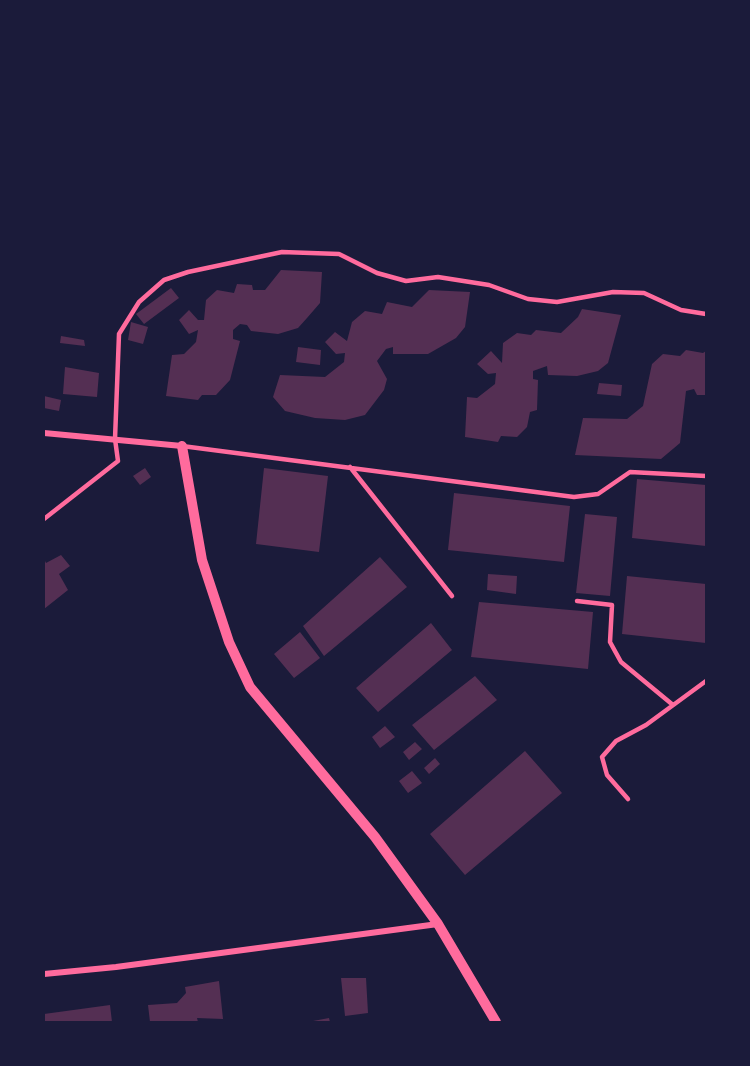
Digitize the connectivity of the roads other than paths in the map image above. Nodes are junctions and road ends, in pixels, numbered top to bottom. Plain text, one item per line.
1 (706, 314) edge
2 (44, 433) edge
3 (115, 439) junction
4 (182, 446) junction
5 (350, 467) junction
6 (706, 476) edge
7 (44, 519) edge
8 (452, 596) dead end
9 (577, 601) dead end
10 (706, 681) edge
11 (673, 705) junction
12 (628, 799) dead end
13 (438, 924) junction
14 (44, 974) edge
15 (496, 1023) edge

1 - 3 lane
2 - 3 street
3 - 4 street
3 - 7 lane
4 - 5 lane
4 - 13 street
5 - 6 lane
5 - 8 lane
9 - 11 lane
10 - 11 lane
11 - 12 lane
13 - 14 street
13 - 15 street

